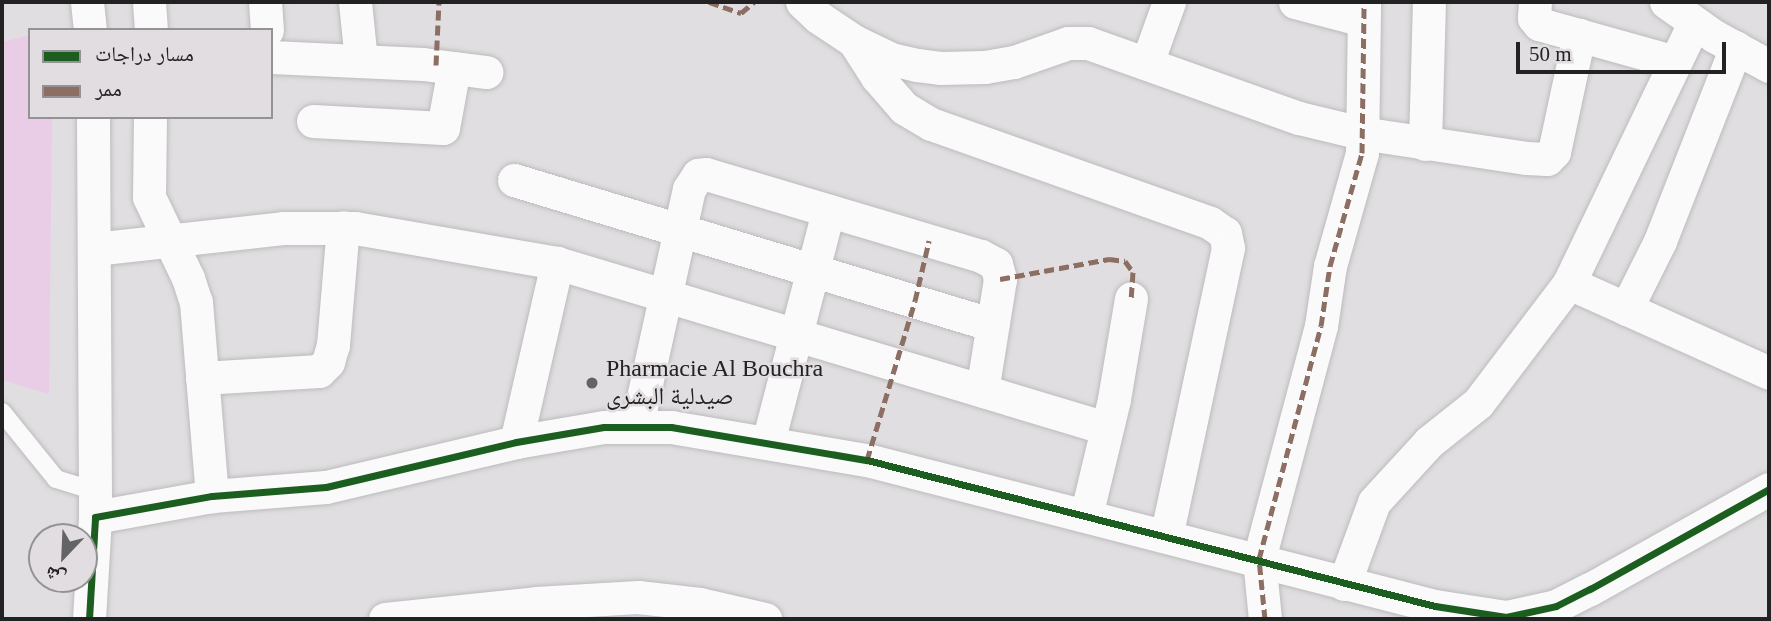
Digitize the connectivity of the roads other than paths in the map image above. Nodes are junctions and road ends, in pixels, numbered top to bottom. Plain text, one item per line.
1 (88, 2) edge
2 (149, 2) edge
3 (265, 2) edge
4 (355, 2) edge
5 (802, 2) edge
6 (1169, 2) edge
7 (1295, 2) edge
8 (1429, 2) edge
9 (1535, 2) edge
10 (1666, 2) edge
11 (1364, 11) edge
12 (1694, 23) junction
13 (90, 28) edge
14 (151, 28) edge
15 (267, 28) edge
16 (1579, 36) junction
17 (854, 41) junction
18 (1736, 47) junction
19 (273, 57) edge
20 (361, 61) junction
21 (1675, 62) junction
22 (1147, 64) junction
23 (1769, 66) edge
24 (93, 119) edge
25 (150, 119) edge
26 (313, 121) dead end
27 (1360, 132) junction
28 (1425, 144) junction
29 (514, 180) dead end
30 (828, 211) junction
31 (342, 228) junction
32 (679, 231) junction
33 (170, 240) junction
34 (94, 249) junction
35 (557, 263) junction
36 (812, 271) junction
37 (1569, 283) junction
38 (665, 296) junction
39 (1131, 298) dead end
40 (1626, 309) junction
41 (993, 325) junction
42 (796, 335) junction
43 (1769, 373) edge
44 (202, 379) junction
45 (982, 391) junction
46 (2, 412) edge
47 (637, 425) junction
48 (1106, 428) junction
49 (516, 442) junction
50 (768, 442) junction
51 (1769, 489) edge
52 (212, 495) junction
53 (95, 504) junction
54 (1086, 516) junction
55 (1166, 536) junction
56 (1259, 559) junction
57 (1344, 584) junction
58 (1436, 613) edge
59 (1506, 618) edge
60 (89, 619) edge
61 (385, 619) edge
62 (765, 619) edge
63 (1265, 619) edge

1 - 13 street
2 - 14 street
3 - 15 street
4 - 20 street
5 - 17 street
6 - 22 street
7 - 11 street
8 - 28 street
9 - 16 street
10 - 12 street
11 - 27 street
12 - 18 street
12 - 21 street
16 - 21 street
16 - 28 street
17 - 22 street
17 - 55 street
18 - 23 street
18 - 40 street
19 - 20 street
20 - 26 street
21 - 37 street
22 - 27 street
24 - 34 street
25 - 33 street
27 - 28 street
27 - 56 street
29 - 32 street
30 - 32 street
30 - 36 street
30 - 41 street
31 - 33 street
31 - 35 street
31 - 44 street
32 - 36 street
32 - 38 street
33 - 34 street
33 - 44 street
34 - 53 street
35 - 38 street
35 - 49 street
36 - 41 street
36 - 42 street
37 - 40 street
37 - 57 street
38 - 42 street
38 - 47 street
39 - 48 street
40 - 43 street
41 - 45 street
42 - 45 street
42 - 50 street
44 - 52 street
45 - 48 street
46 - 53 lane
47 - 49 street
47 - 50 street
48 - 54 street
49 - 52 street
50 - 54 street
51 - 59 street
52 - 53 street
53 - 60 street
54 - 55 street
55 - 56 street
56 - 57 street
56 - 63 street
57 - 58 street
58 - 59 street
61 - 62 street

